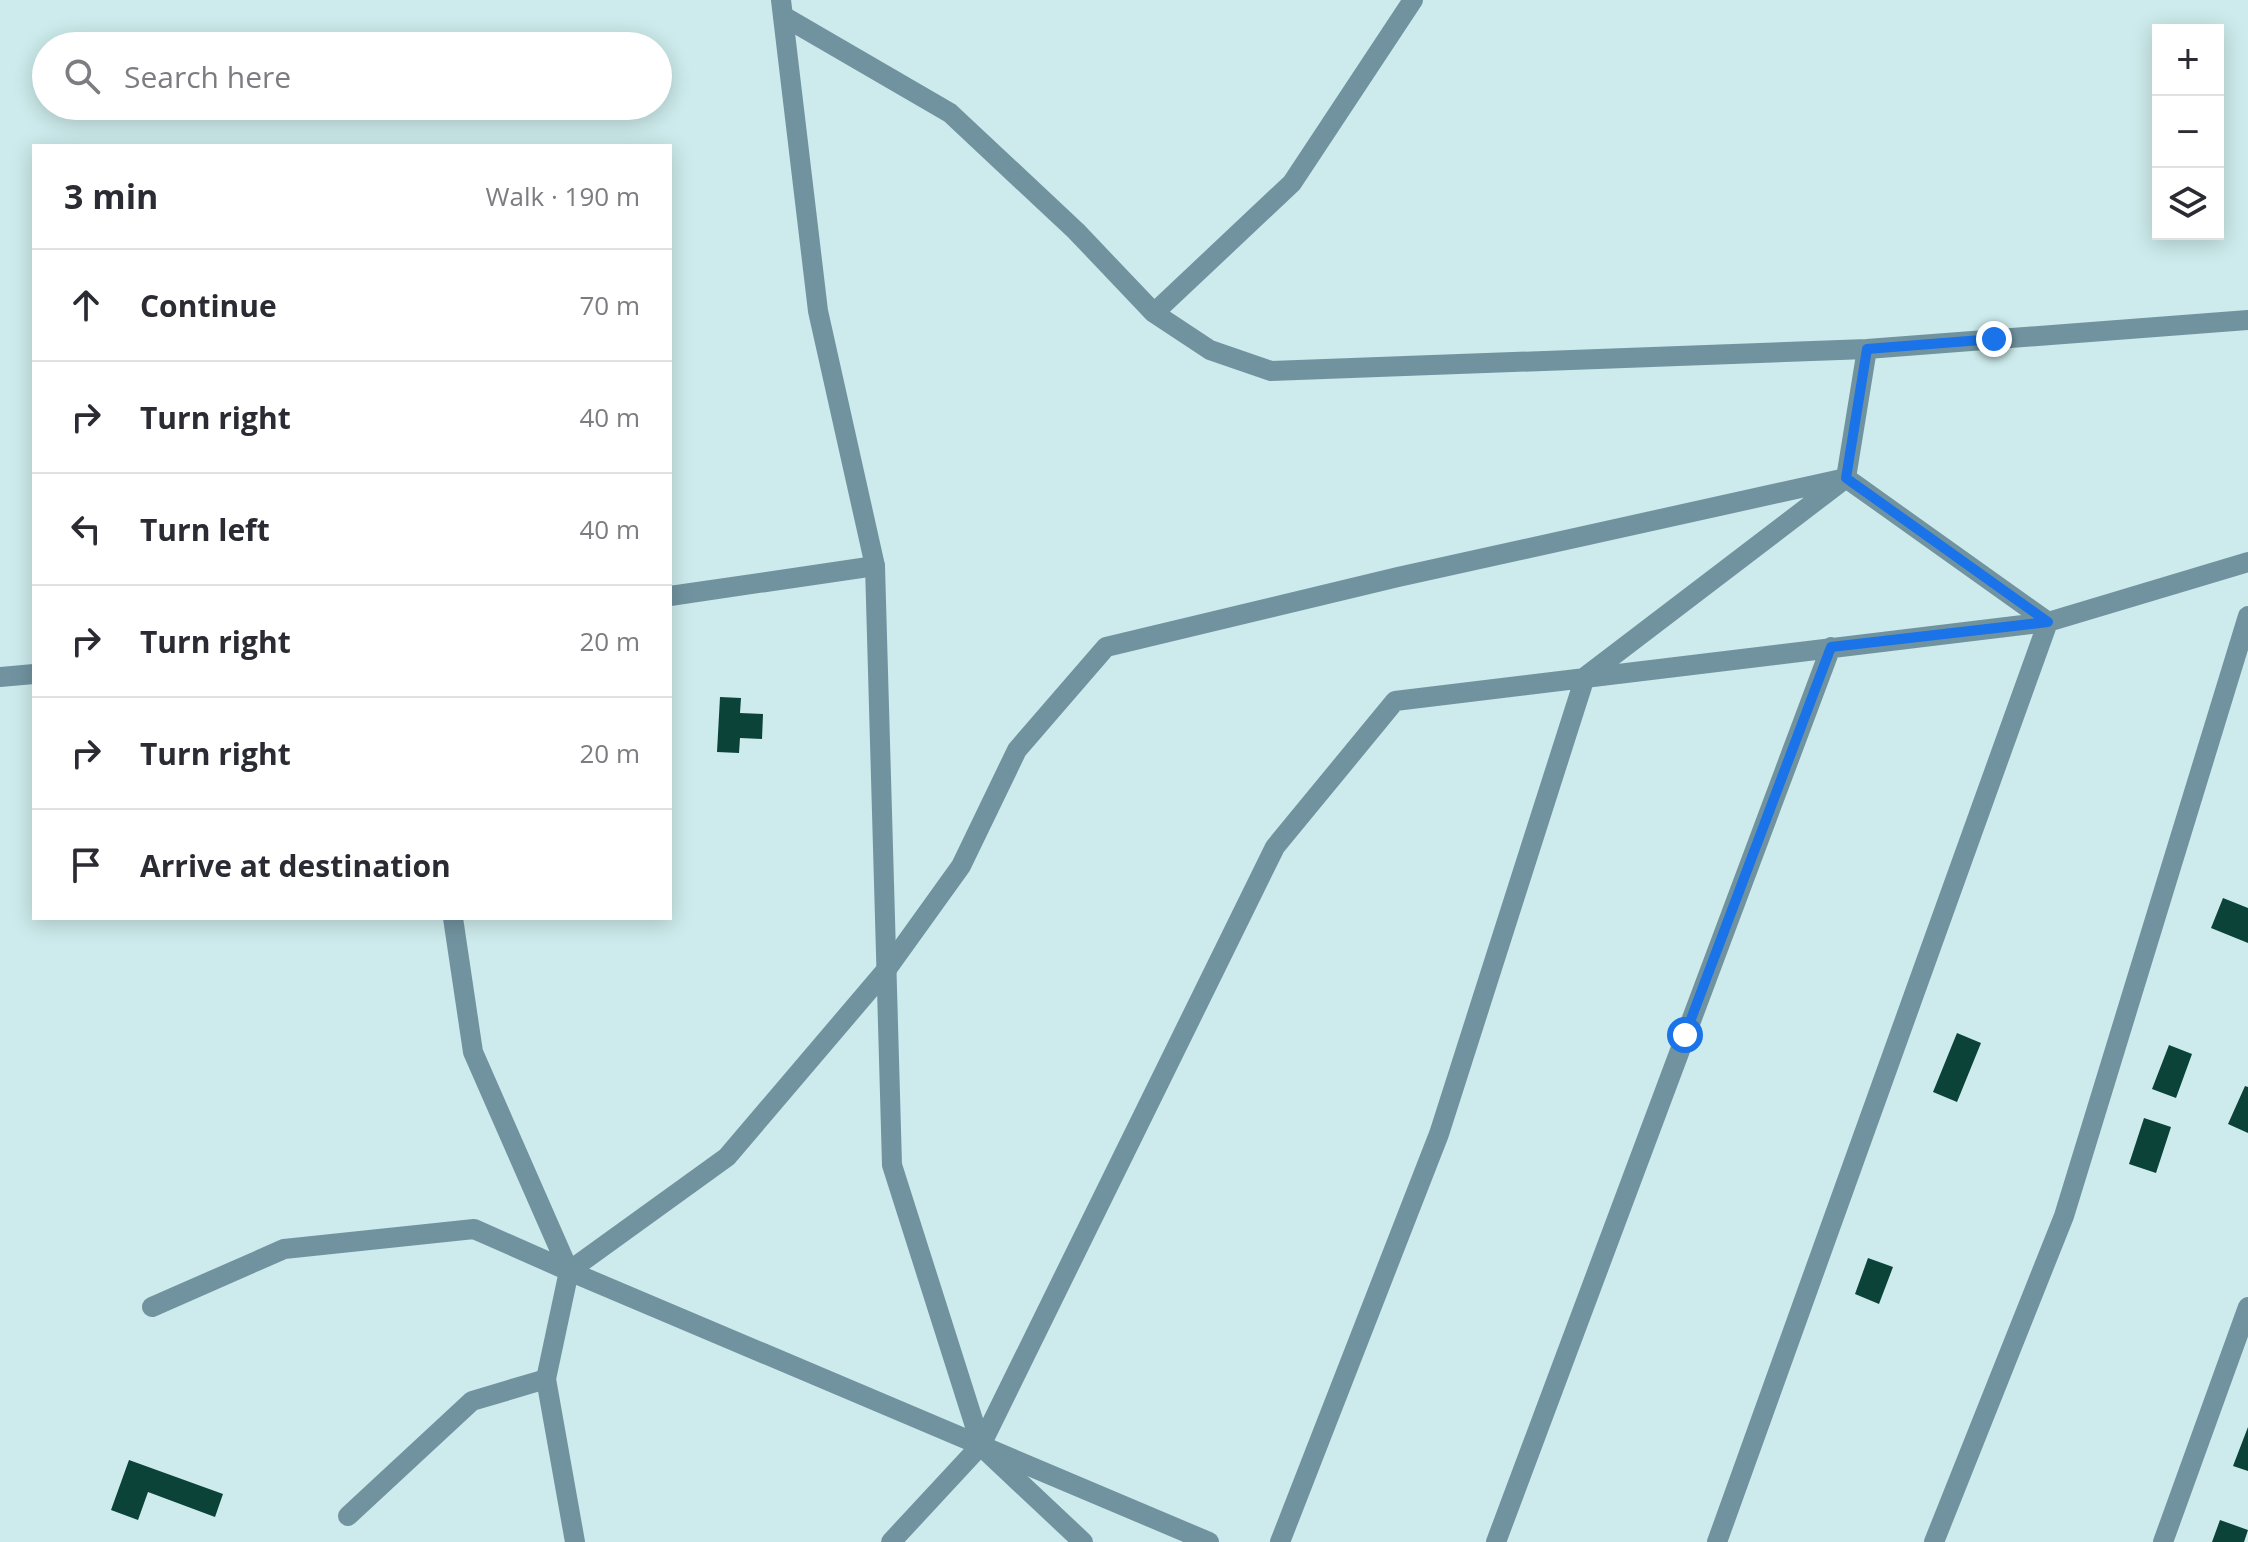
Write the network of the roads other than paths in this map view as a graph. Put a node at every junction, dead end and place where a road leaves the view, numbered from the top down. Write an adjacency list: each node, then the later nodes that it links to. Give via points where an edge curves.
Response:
1 (1413, 0): 3 (street, via 1292,183)
2 (782, 8): 3 (street, via 950,113); 8 (street, via 818,311)
3 (1154, 313): 5 (street, via 1210,350 1271,371)
4 (2248, 320): 5 (street)
5 (1867, 349): 6 (street)
6 (1846, 478): 11 (street); 15 (street); 17 (street, via 1106,647 1017,750 961,866)
7 (2248, 562): 11 (street)
8 (875, 566): 9 (street); 17 (street)
9 (672, 596)
10 (2248, 616): 31 (street, via 2064,1216)
11 (2048, 622): 12 (street); 30 (street)
12 (1831, 647): 15 (street); 29 (street)
13 (32, 674): 14 (street)
14 (0, 677)
15 (1585, 677): 22 (street, via 1395,701 1275,847); 28 (street, via 1439,1134)
16 (453, 920): 18 (street, via 473,1052)
17 (887, 969): 18 (street, via 727,1157); 22 (street, via 892,1165)
18 (569, 1271): 19 (street, via 474,1229 284,1249); 21 (street); 22 (street)
19 (152, 1307)
20 (2248, 1307): 32 (street)
21 (546, 1379): 23 (street, via 472,1401); 24 (street)
22 (981, 1445): 25 (street); 26 (street); 27 (street)
23 (348, 1516)
24 (575, 1542)
25 (891, 1542)
26 (1083, 1542)
27 (1209, 1542)
28 (1280, 1542)
29 (1496, 1542)
30 (1717, 1542)
31 (1934, 1542)
32 (2163, 1542)

